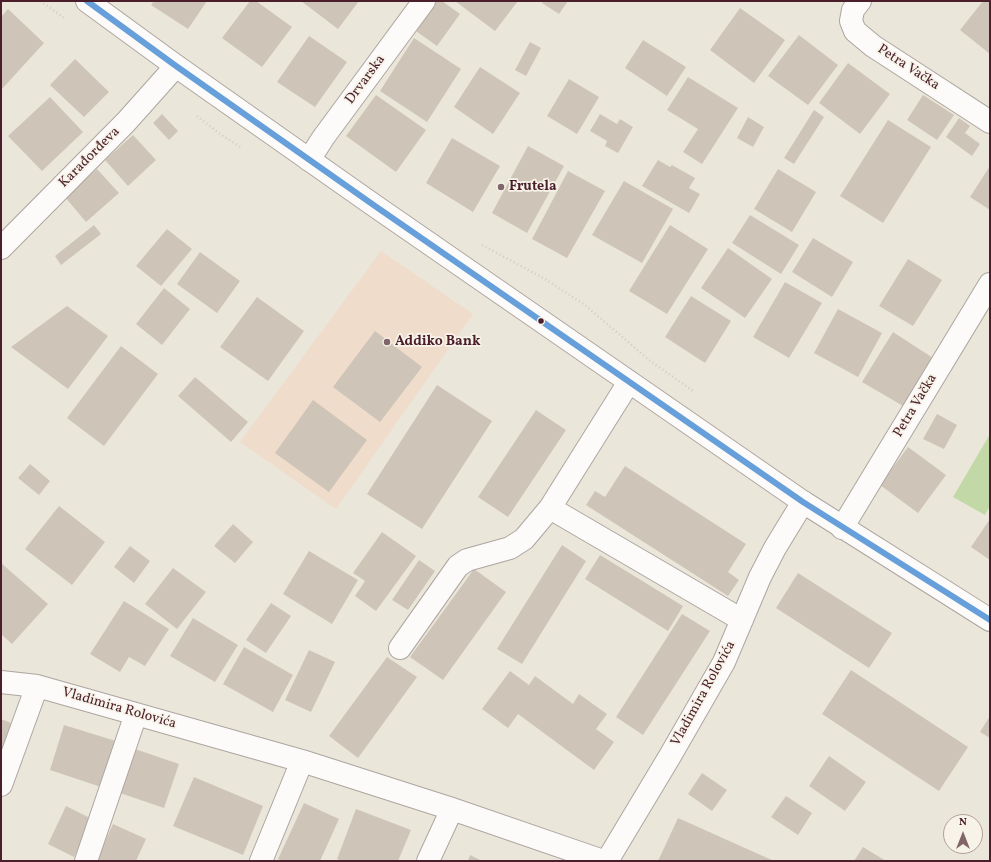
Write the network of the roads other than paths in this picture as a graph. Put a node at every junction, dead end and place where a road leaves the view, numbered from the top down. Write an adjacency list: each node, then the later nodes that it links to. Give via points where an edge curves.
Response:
1 (87, 1): 4 (street)
2 (424, 1): 6 (street, Drvarska)
3 (860, 1): 5 (street, Petra Vačka, via 851,21 855,32)
4 (176, 66): 6 (street); 7 (street, Karađorđeva, via 126,122)
5 (990, 122)
6 (309, 160): 9 (street)
7 (1, 248)
8 (990, 284): 12 (street, Petra Vačka)
9 (629, 382): 10 (street); 11 (street)
10 (803, 502): 12 (street); 13 (street, Vladimira Rolovića, via 760,577)
11 (550, 508): 13 (street); 15 (street, via 524,539 510,548 467,560 458,566)
12 (842, 528): 14 (street)
13 (742, 620): 26 (street, Vladimira Rolovića, via 724,662)
14 (990, 620)
15 (400, 648)
16 (1, 682): 17 (street, Vladimira Rolovića)
17 (37, 686): 18 (street, Vladimira Rolovića); 20 (street)
18 (136, 714): 19 (street, Vladimira Rolovića); 22 (street)
19 (302, 761): 21 (street, Vladimira Rolovića); 23 (street)
20 (1, 785)
21 (452, 809): 24 (street); 25 (street, Vladimira Rolovića)
22 (86, 861)
23 (261, 861)
24 (428, 861)
25 (603, 861)
26 (607, 861)

